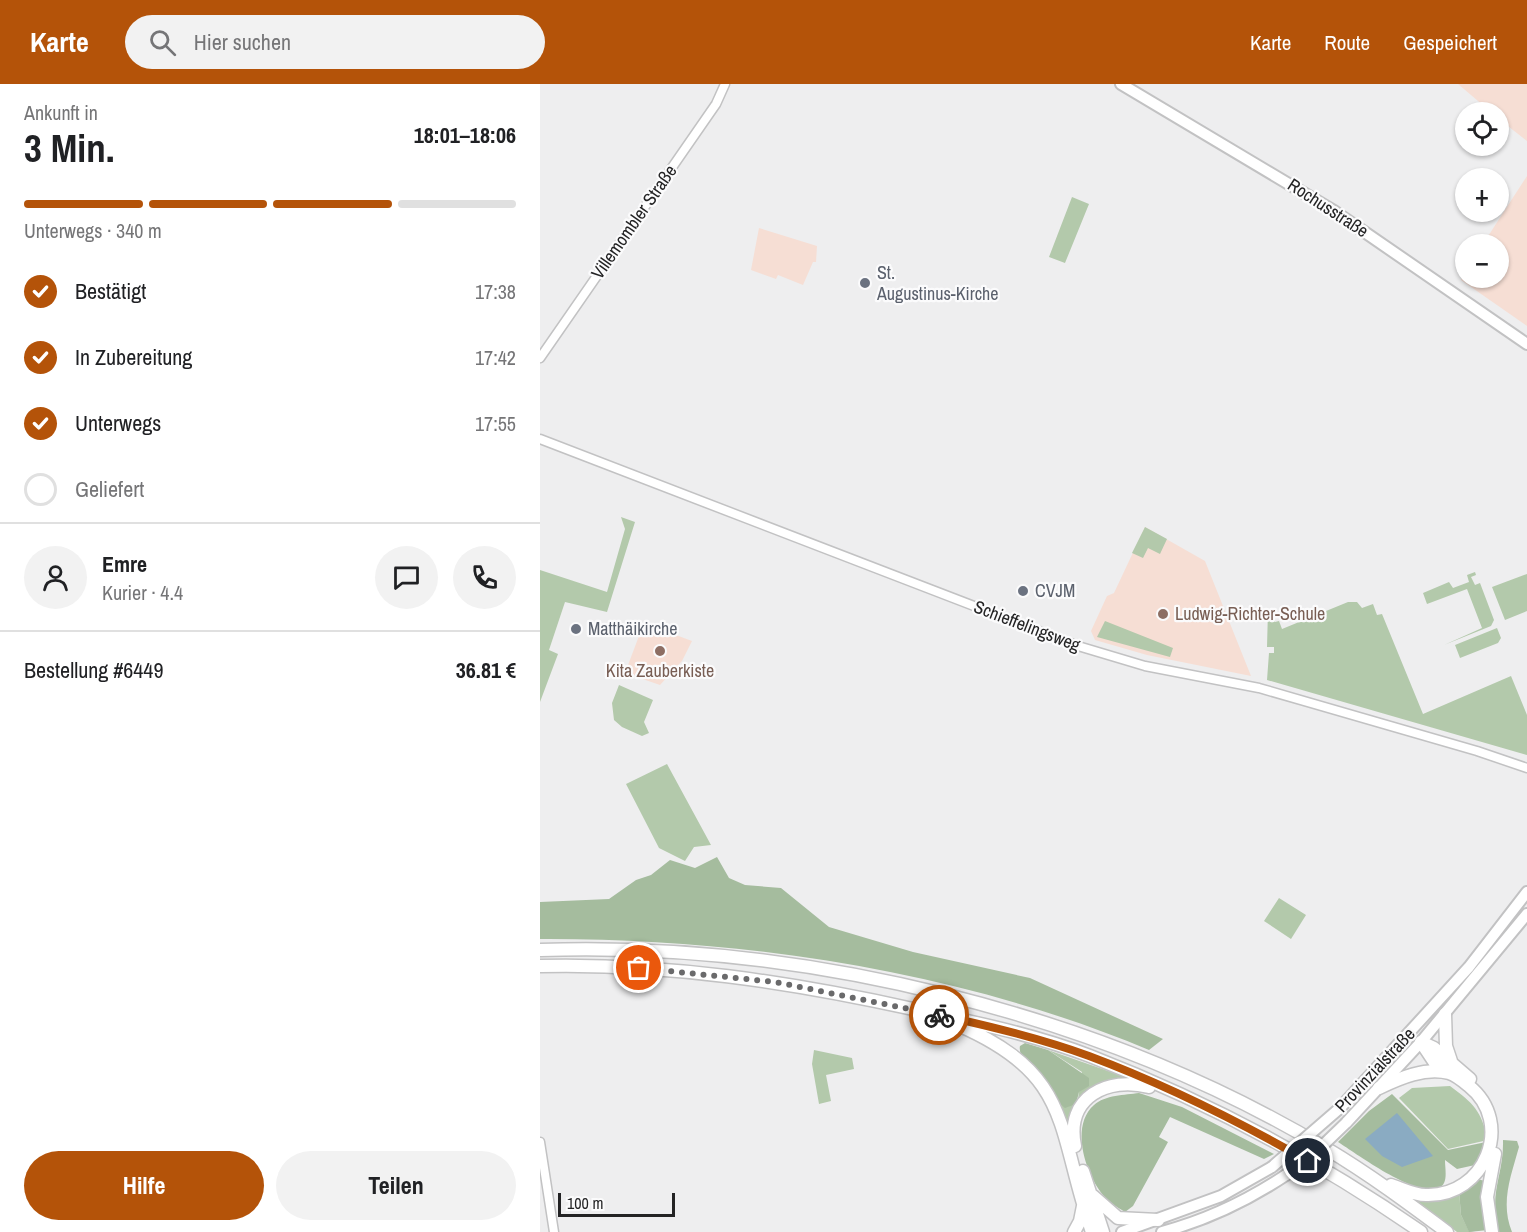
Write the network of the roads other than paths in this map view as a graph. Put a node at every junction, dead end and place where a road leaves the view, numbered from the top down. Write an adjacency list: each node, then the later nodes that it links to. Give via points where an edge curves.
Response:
1 (725, 84): 4 (street, Villemombler Straße, via 716,104)
2 (1121, 84): 3 (main road, Rochusstraße, via 1334,211)
3 (1527, 344)
4 (540, 358)
5 (540, 439): 6 (street, Schieffelingsweg, via 1078,646 1145,666 1270,692)
6 (1527, 768)
7 (1527, 892): 13 (main road, Provinzialstraße)
8 (1527, 914): 12 (main road, Provinzialstraße)
9 (544, 950): 21 (highway, via 620,950 777,964 922,991 1049,1024 1206,1085 1280,1122)
10 (544, 966): 11 (highway, via 619,966 775,982)
11 (929, 1012): 18 (highway, via 1077,1052); 22 (highway, via 982,1035 1029,1068 1054,1104)
12 (1445, 1014): 15 (main road, Provinzialstraße); 16 (highway)
13 (1420, 1022): 14 (main road, Provinzialstraße); 15 (main road)
14 (1404, 1040): 15 (main road); 23 (main road, Provinzialstraße, bridge, via 1340,1108 1272,1167)
15 (1421, 1042): 16 (highway, via 1435,1063); 17 (main road, Provinzialstraße)
16 (1451, 1068): 17 (highway, via 1413,1074); 20 (highway, via 1476,1092 1488,1111 1495,1127)
17 (1379, 1089): 23 (main road, Provinzialstraße, bridge, via 1319,1149 1258,1193 1224,1210)
18 (1182, 1096): 22 (highway, via 1137,1084 1116,1084 1097,1091 1083,1103 1073,1132); 29 (highway, via 1318,1166)
19 (540, 1142): 24 (street)
20 (1492, 1155): 21 (highway, via 1470,1182 1451,1192 1409,1192); 31 (highway, via 1487,1197)
21 (1373, 1177): 30 (highway)
22 (1088, 1198): 23 (highway, via 1118,1218); 25 (highway); 26 (highway); 27 (highway)
23 (1160, 1226): 28 (main road, Provinzialstraße)
24 (554, 1232)
25 (1074, 1232)
26 (1092, 1232)
27 (1102, 1232)
28 (1122, 1232)
29 (1421, 1232)
30 (1447, 1232)
31 (1492, 1232)

